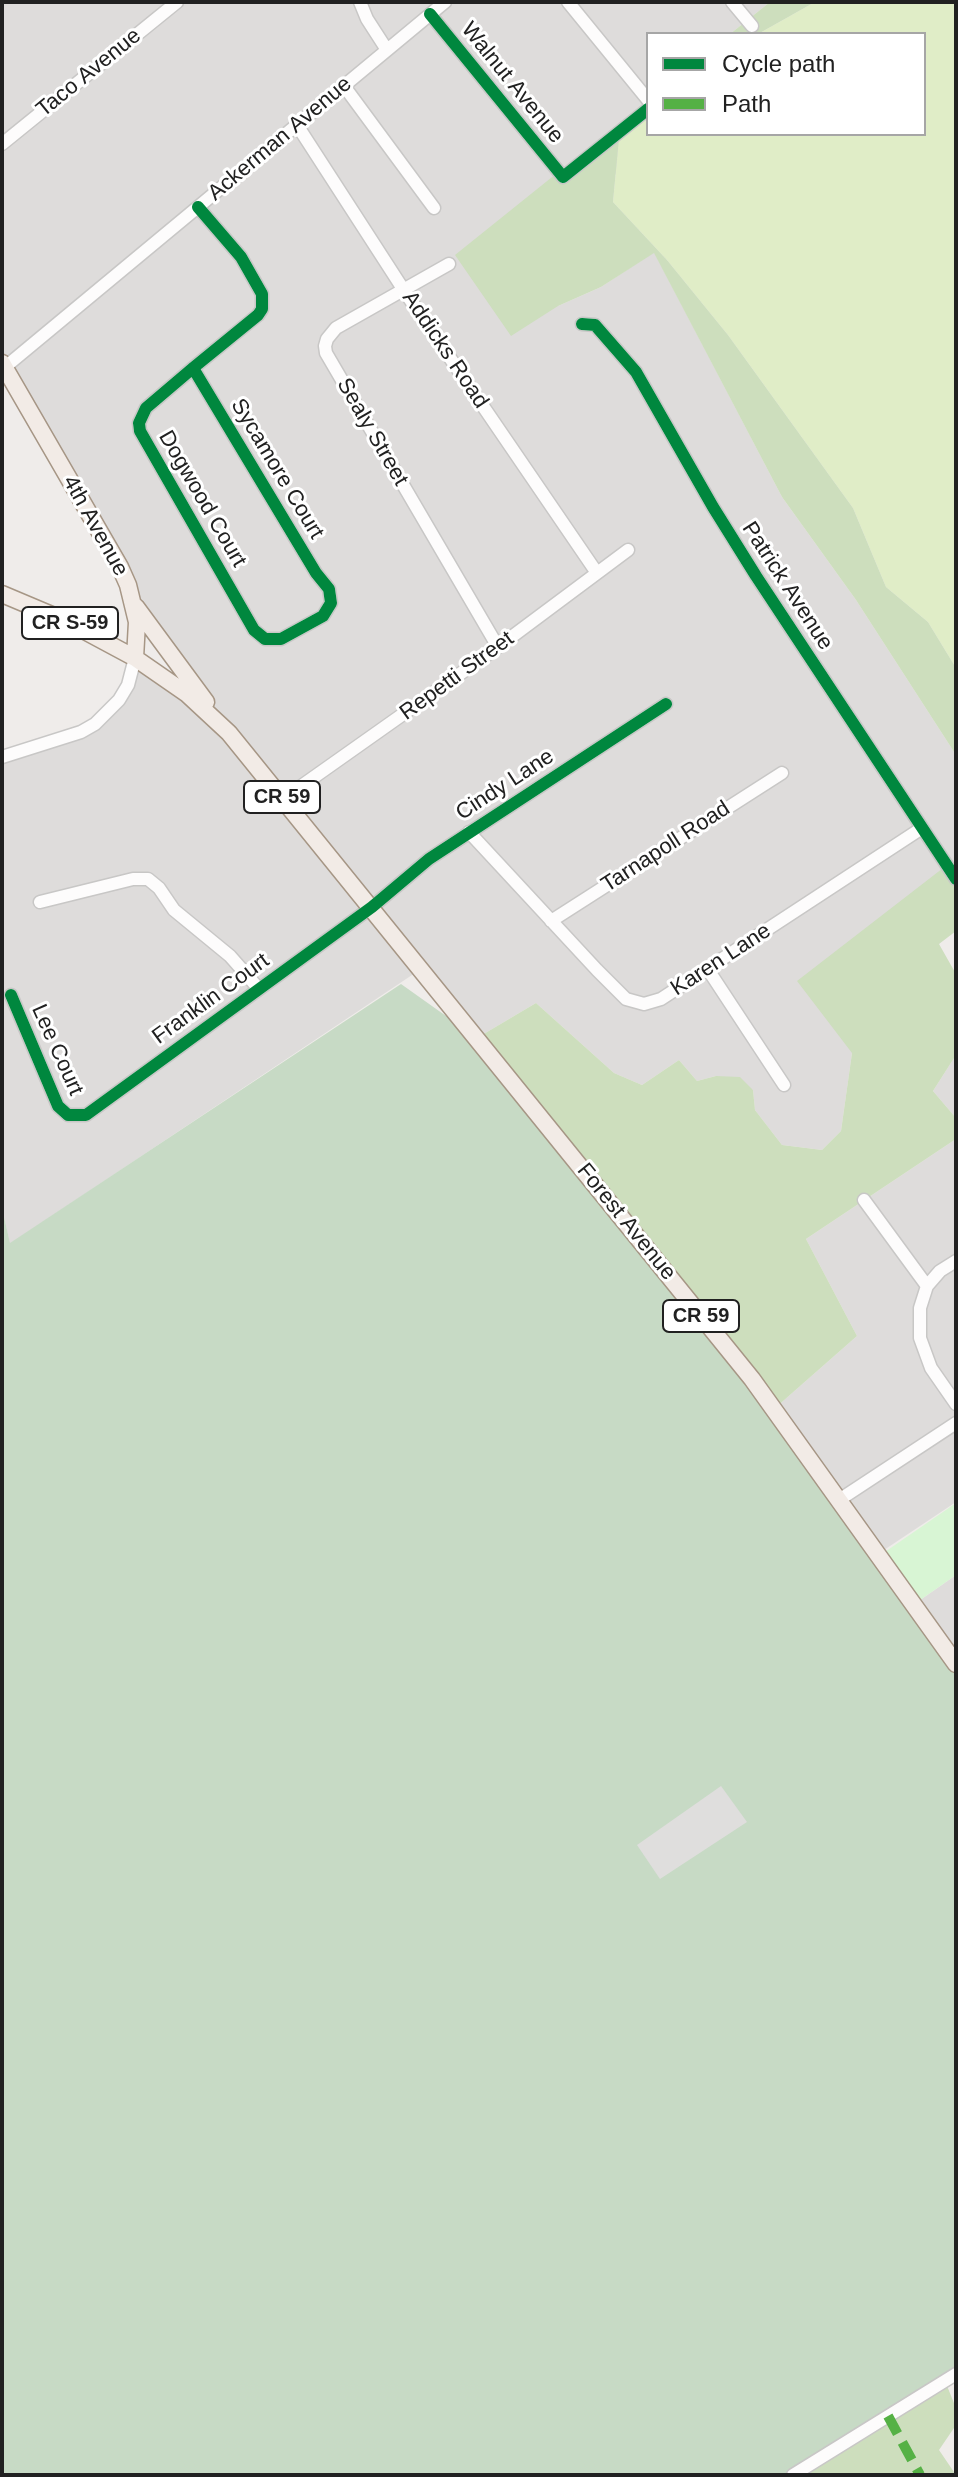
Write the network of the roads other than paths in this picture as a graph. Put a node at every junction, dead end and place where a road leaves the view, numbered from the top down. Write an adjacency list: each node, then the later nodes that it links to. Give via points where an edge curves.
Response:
1 (177, 2): 13 (street, Taco Avenue)
2 (360, 2): 8 (street)
3 (445, 2): 6 (street, Ackerman Avenue)
4 (568, 2): 10 (street)
5 (732, 2): 7 (street)
6 (430, 14): 8 (street, Ackerman Avenue); 11 (street, Walnut Avenue, via 563,177)
7 (752, 26)
8 (387, 50): 9 (street, Ackerman Avenue)
9 (344, 86): 12 (street, Ackerman Avenue); 15 (street)
10 (646, 98)
11 (646, 111)
12 (297, 125): 14 (street, Ackerman Avenue); 17 (street, Addicks Road)
13 (2, 144)
14 (198, 207): 19 (street, Ackerman Avenue); 20 (street, Dogwood Court, via 241,257 263,302 258,315)
15 (434, 208)
16 (449, 264): 17 (street, Sealy Street)
17 (405, 292): 22 (street, Addicks Road); 26 (street, Sealy Street, via 336,328 327,339 326,353)
18 (582, 324): 33 (street, Patrick Avenue, via 595,325 636,372 749,565)
19 (3, 366): 25 (main road, 4th Avenue, via 120,567)
20 (193, 368): 23 (street, Sycamore Court); 23 (street, Dogwood Court, via 146,408 140,431 254,630 265,639 281,639 323,616 331,603)
21 (628, 550): 22 (street, Repetti Street)
22 (597, 573): 26 (street, Repetti Street)
23 (329, 589)
24 (2, 594): 27 (main road, CR S-59)
25 (133, 603): 27 (main road, 4th Avenue); 29 (main road)
26 (498, 647): 32 (street, Repetti Street)
27 (135, 658): 29 (main road, CR 59, via 187,694); 30 (street, via 119,700 95,724)
28 (666, 704): 34 (street, Cindy Lane)
29 (229, 733): 32 (main road, CR 59)
30 (2, 757)
31 (782, 773): 38 (street, Tarnapoll Road)
32 (283, 799): 37 (main road, CR 59)
33 (922, 828): 35 (street, Patrick Avenue); 39 (street, Karen Lane)
34 (469, 832): 37 (street, Cindy Lane); 38 (street, Karen Lane)
35 (956, 879)
36 (40, 902): 40 (street, via 148,879)
37 (372, 907): 40 (street, Franklin Court); 49 (main road, Forest Avenue / CR 59, via 752,1379)
38 (551, 921): 39 (street, Karen Lane, via 634,1003 653,1003)
39 (707, 968): 42 (street)
40 (259, 989): 43 (street, Franklin Court, via 86,1115)
41 (11, 995): 43 (street, Lee Court, via 58,1106)
42 (784, 1085)
43 (72, 1116)
44 (864, 1200): 46 (street)
45 (956, 1261): 46 (street)
46 (927, 1286): 47 (street, via 920,1308 920,1338 931,1368)
47 (956, 1404)
48 (956, 1423): 49 (street)
49 (839, 1500): 50 (main road, Forest Avenue / CR 59)
50 (956, 1664)
51 (956, 2374): 52 (street)
52 (793, 2475)

